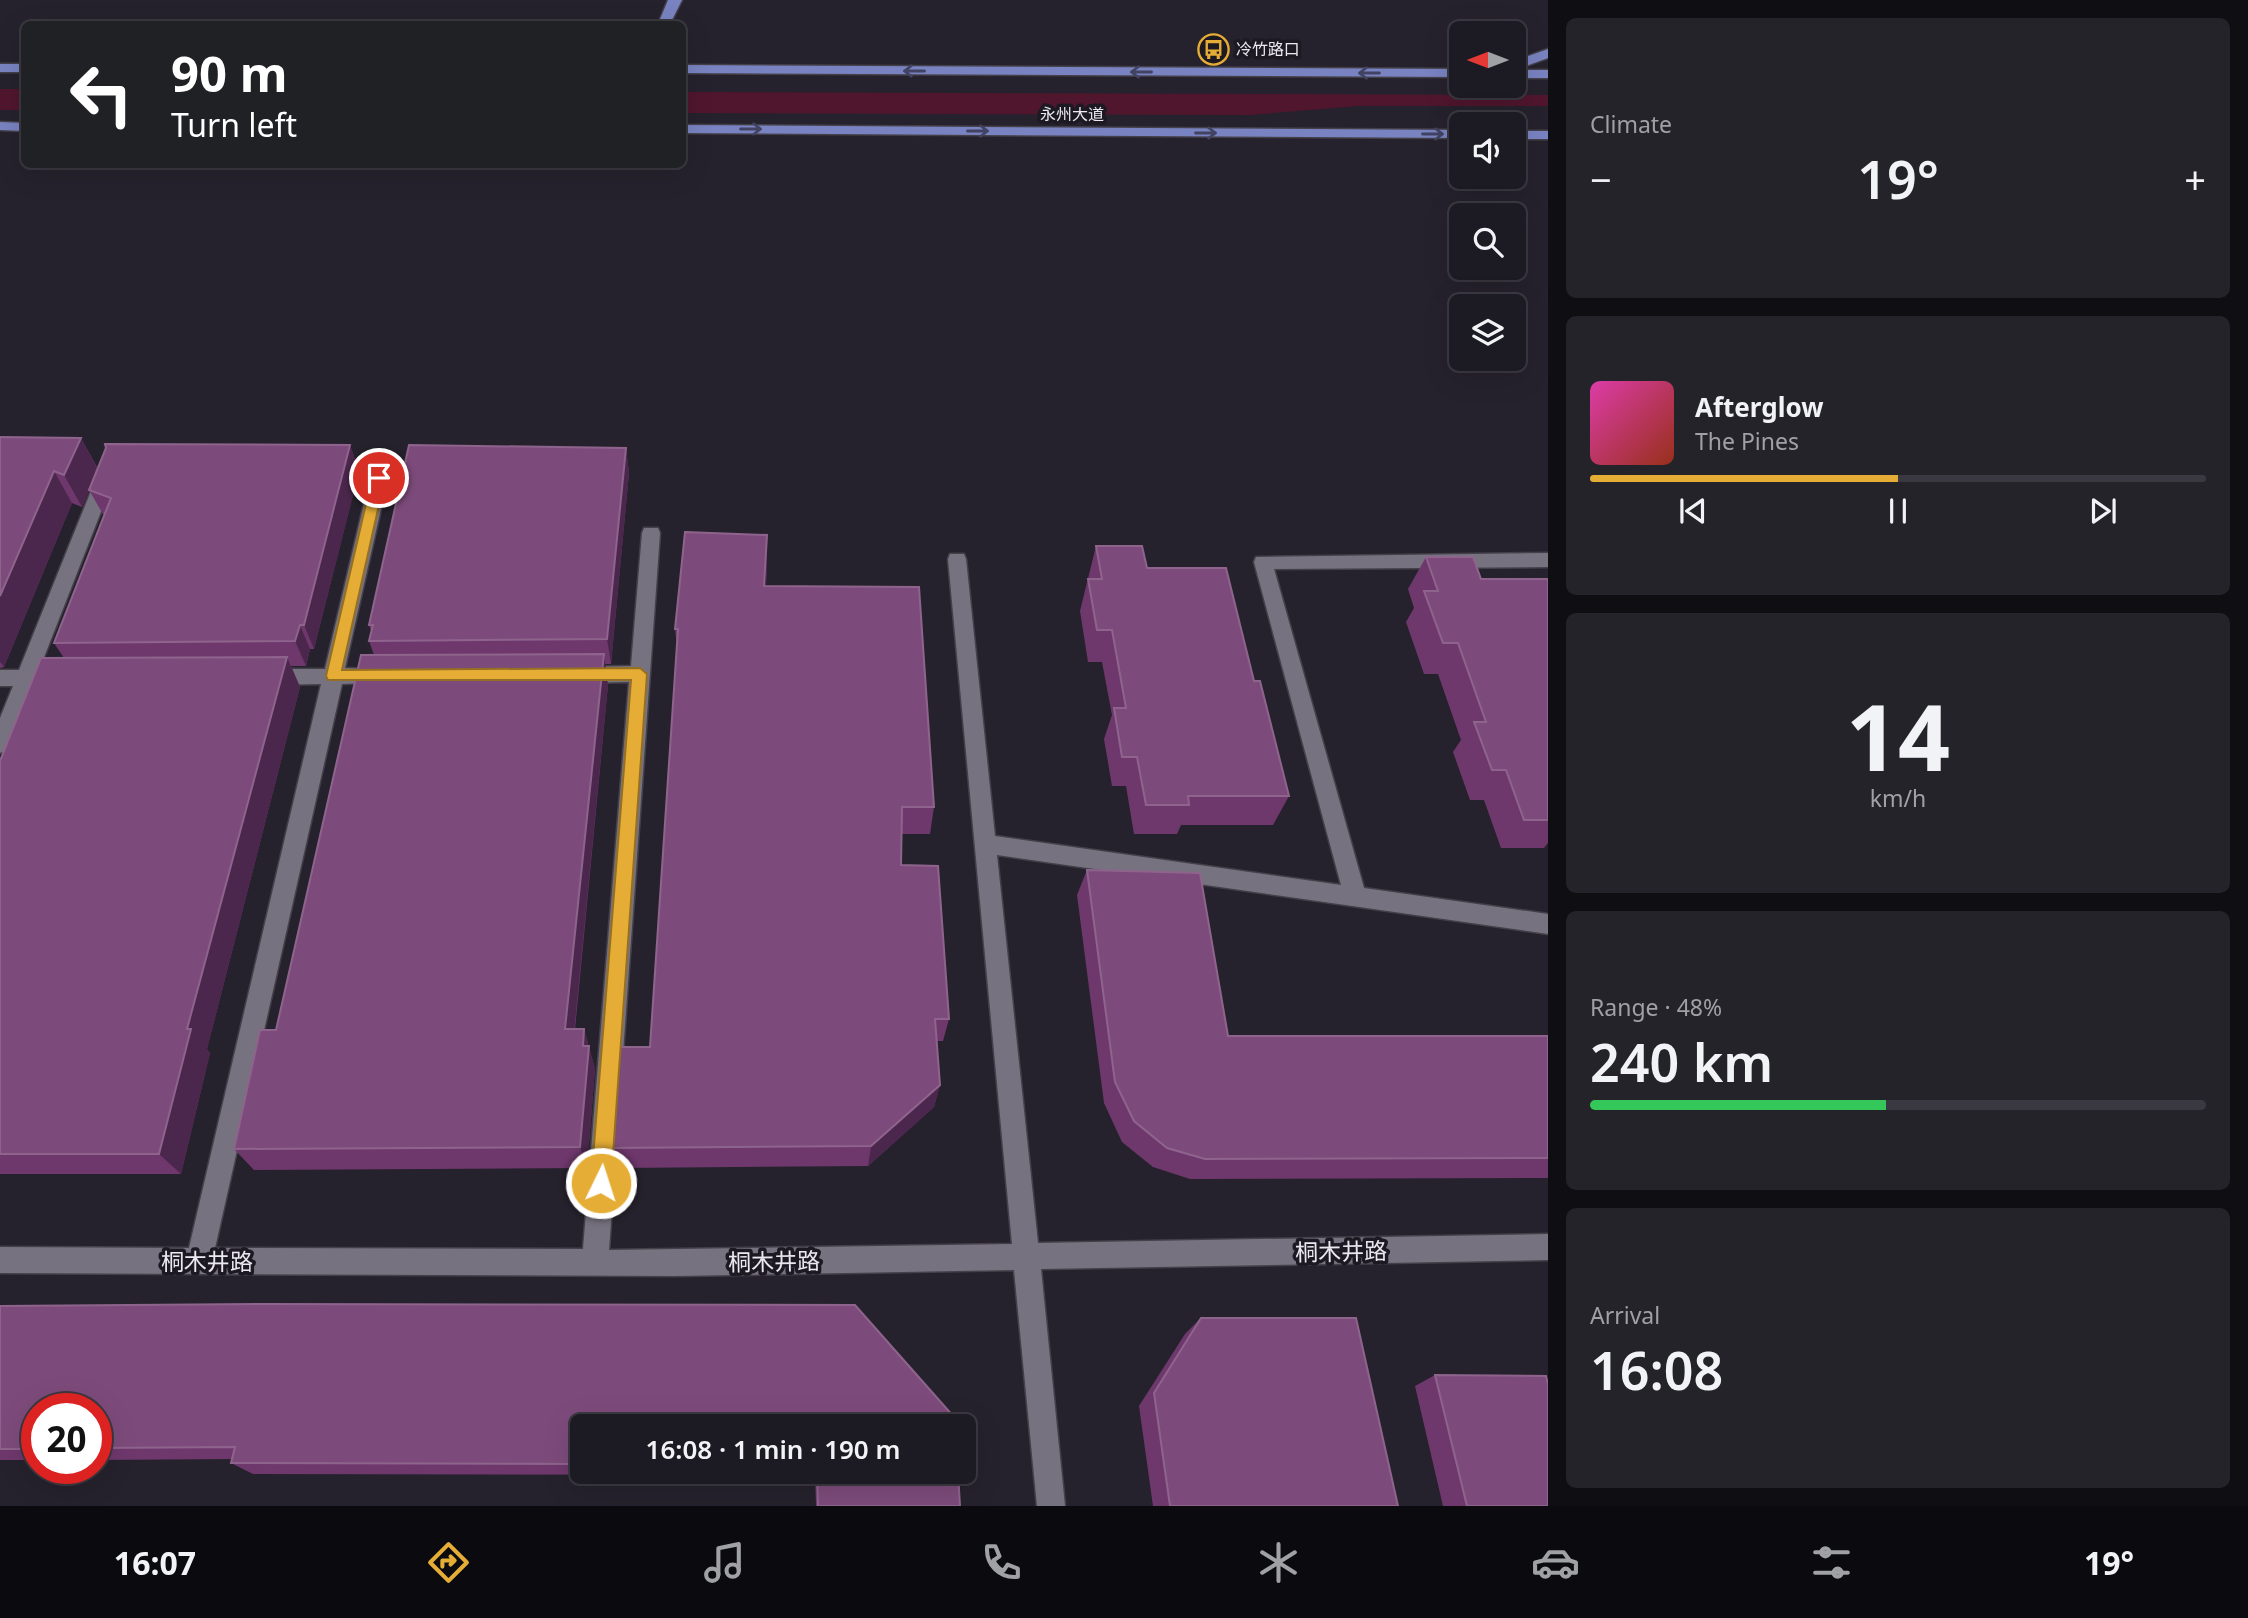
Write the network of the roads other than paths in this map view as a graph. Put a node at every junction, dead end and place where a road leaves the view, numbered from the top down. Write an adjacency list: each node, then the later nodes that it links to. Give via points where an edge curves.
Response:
1 (675, 0): 2 (main road)
2 (665, 21)
3 (1548, 52): 4 (main road)
4 (1526, 61)
5 (0, 68): 6 (main road)
6 (21, 68)
7 (686, 69): 8 (main road, one-way to 7)
8 (1449, 74)
9 (1526, 74): 10 (main road)
10 (1548, 74)
11 (0, 127): 12 (main road)
12 (21, 127)
13 (686, 129): 14 (main road, 永州大道, one-way to 14)
14 (1449, 134)
15 (1526, 135): 16 (main road)
16 (1548, 135)
17 (108, 473): 28 (street)
18 (379, 478): 24 (street)
19 (651, 533): 22 (street)
20 (957, 559): 31 (street)
21 (1548, 560): 32 (street, via 1263,562)
22 (640, 674): 23 (street); 38 (street)
23 (556, 675)
24 (333, 676): 25 (street); 26 (street); 37 (street)
25 (403, 676)
26 (250, 677)
27 (0, 678): 28 (street)
28 (26, 678): 29 (street); 30 (street)
29 (82, 678)
30 (0, 744)
31 (985, 844): 32 (street); 35 (street)
32 (1355, 895): 33 (street)
33 (1548, 923)
34 (1548, 1247): 35 (street, 桐木井路)
35 (1026, 1258): 38 (street, 桐木井路); 39 (street)
36 (0, 1261): 37 (street, 桐木井路)
37 (199, 1262): 38 (street, 桐木井路)
38 (595, 1263)
39 (1051, 1506)

